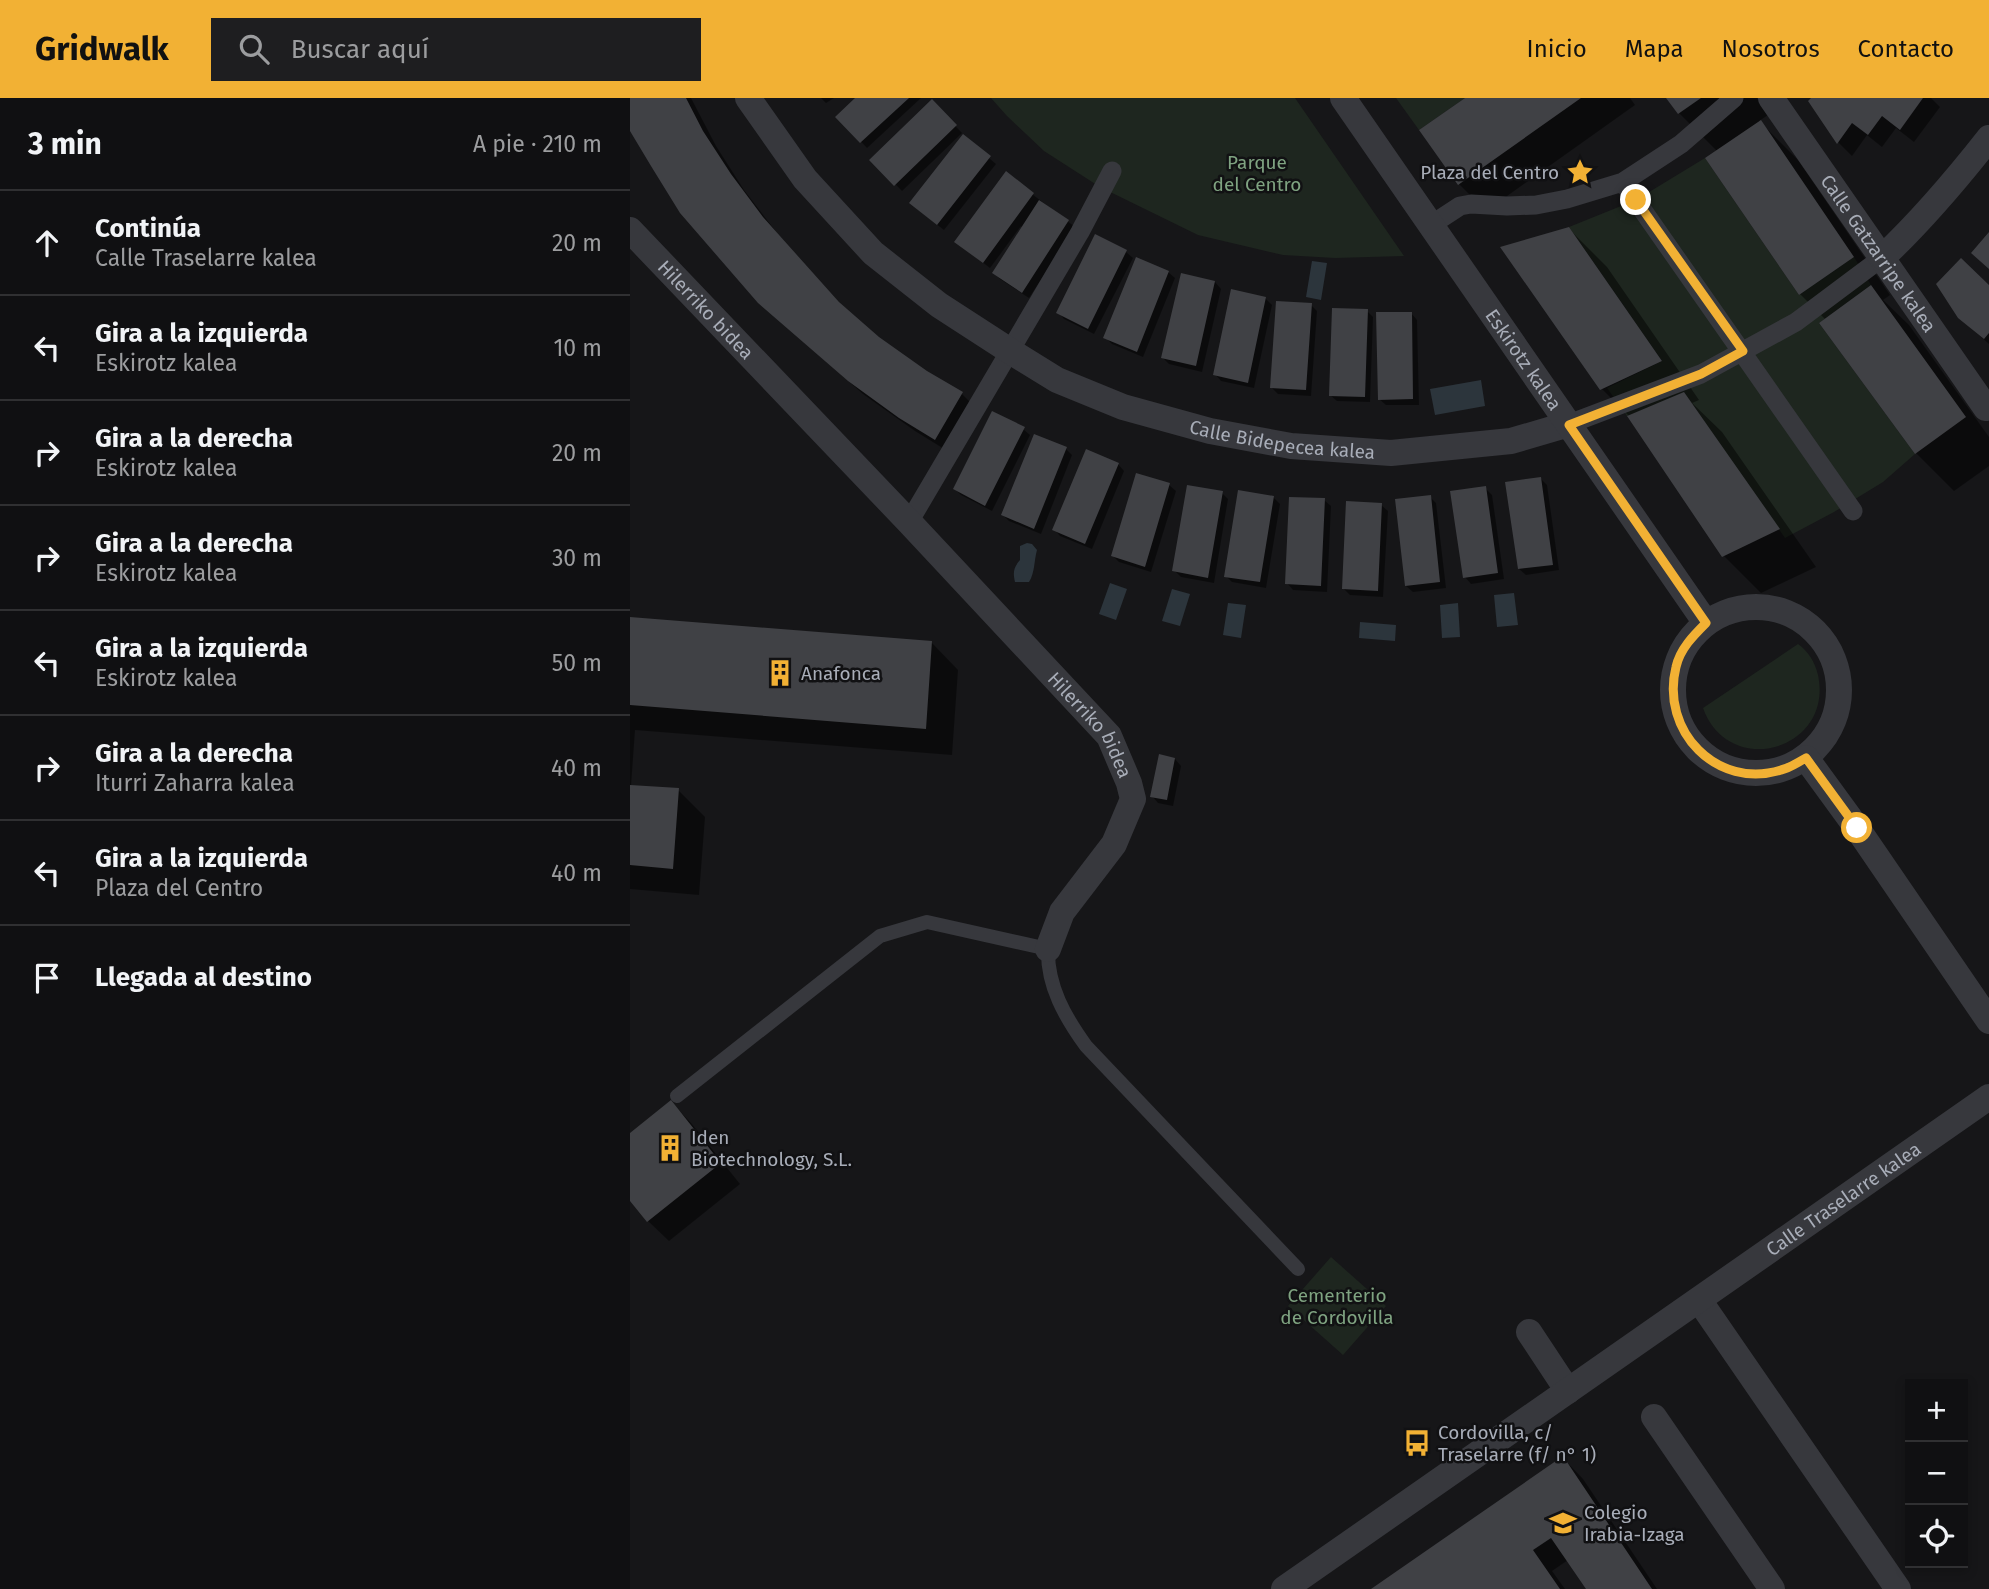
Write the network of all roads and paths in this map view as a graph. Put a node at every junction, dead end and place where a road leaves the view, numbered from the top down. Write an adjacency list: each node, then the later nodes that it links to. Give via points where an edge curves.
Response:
1 (748, 98): 11 (street, Calle Bidepecea kalea, via 805,179 873,253 939,305)
2 (1343, 98): 8 (street, Eskirotz kalea)
3 (1734, 98): 7 (street, via 1681,144)
4 (1771, 98): 10 (street, Calle Gatzarripe kalea)
5 (1989, 138): 10 (street, via 1950,188)
6 (1112, 171): 11 (street)
7 (1623, 182): 8 (street, via 1536,205 1460,206); 12 (street)
8 (1431, 225): 14 (street, Eskirotz kalea)
9 (630, 230): 16 (street, Hilerriko bidea)
10 (1883, 257): 12 (street, via 1796,322); 13 (street, Calle Gatzarripe kalea)
11 (1010, 351): 14 (street, Calle Bidepecea kalea, via 1057,380 1123,407 1210,431 1291,446 1391,453 1511,441); 16 (street)
12 (1743, 351): 14 (street, via 1701,374); 15 (street)
13 (1986, 408)
14 (1569, 425): 17 (street, Eskirotz kalea)
15 (1853, 511)
16 (908, 522): 19 (street, Hilerriko bidea, via 1109,736 1129,783 1133,799 1114,844 1062,912)
17 (1706, 623): 18 (street, via 1688,642 1676,665 1672,691 1677,717 1689,740 1707,759 1731,770 1757,774 1782,770); 18 (street, via 1729,611 1755,606 1781,610 1804,622 1823,640 1835,664 1840,690 1836,716 1824,739)
18 (1806, 758): 20 (street)
19 (1048, 949): 21 (lane, via 927,922 880,936); 23 (lane, Hilerriko bidea, via 1056,996 1086,1046)
20 (1989, 1021)
21 (677, 1096)
22 (1989, 1097): 24 (street, Calle Traselarre kalea)
23 (1298, 1269)
24 (1699, 1300): 26 (street, Calle Traselarre kalea); 30 (street)
25 (1528, 1332): 26 (street)
26 (1569, 1391): 28 (street, Calle Traselarre kalea)
27 (1654, 1417): 29 (street)
28 (1284, 1589)
29 (1772, 1589)
30 (1898, 1589)

